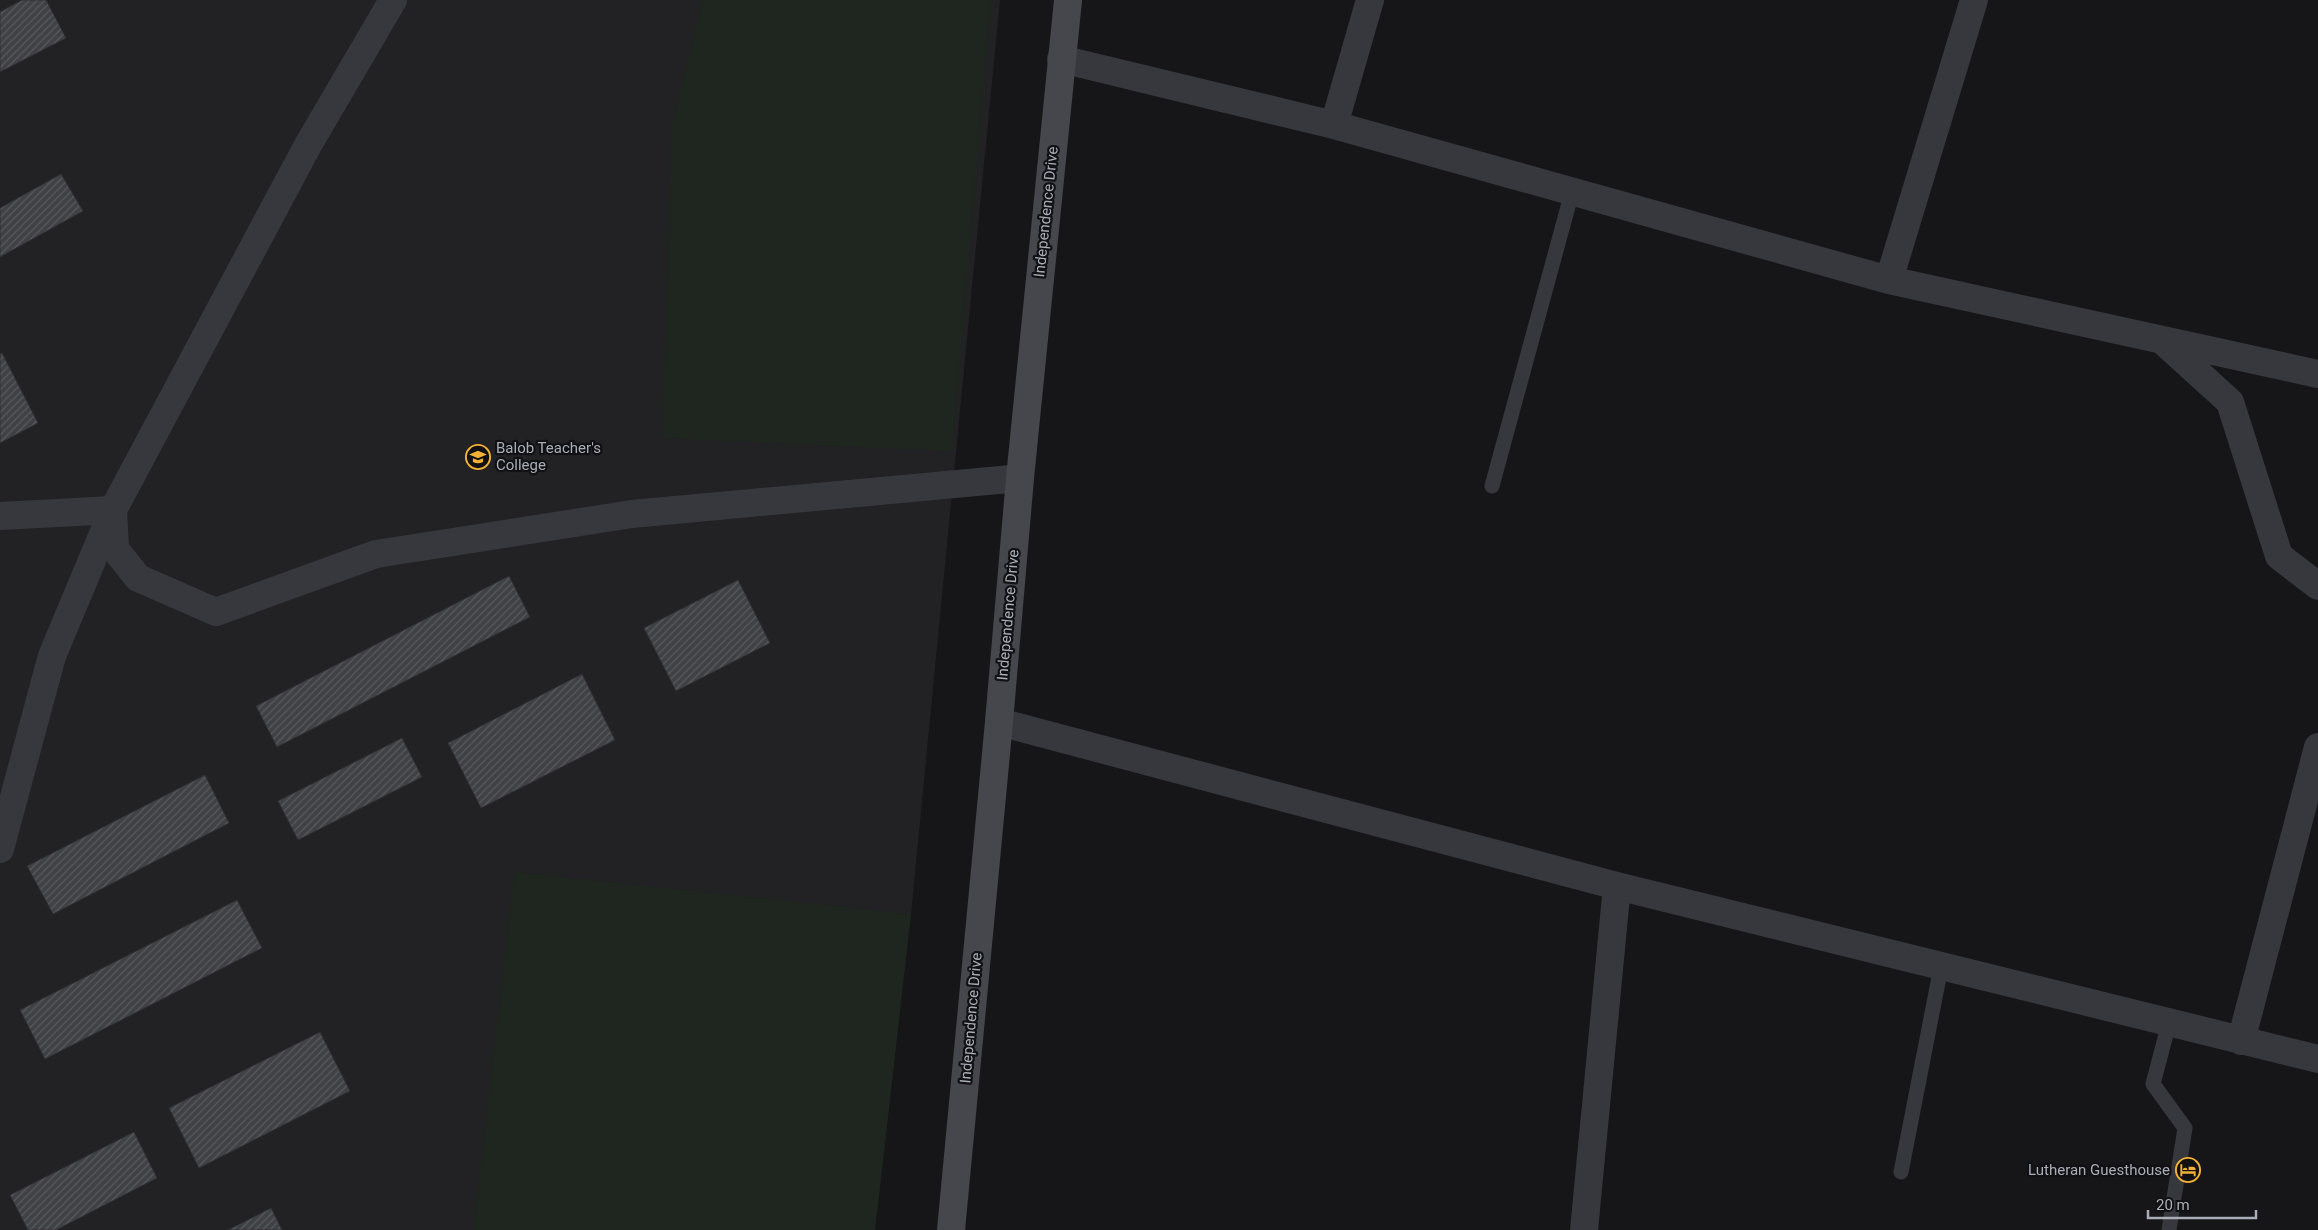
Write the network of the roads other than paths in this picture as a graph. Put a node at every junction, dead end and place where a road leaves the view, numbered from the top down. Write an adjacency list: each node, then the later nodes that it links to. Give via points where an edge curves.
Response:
1 (392, 0): 13 (street, via 308,145)
2 (1068, 0): 5 (main road, Independence Drive)
3 (1370, 0): 6 (street)
4 (1974, 0): 8 (street)
5 (1061, 59): 6 (street); 11 (main road, Independence Drive)
6 (1334, 125): 7 (street)
7 (1572, 192): 8 (street); 12 (lane)
8 (1890, 280): 9 (street)
9 (2163, 342): 10 (street); 15 (street, via 2230,402 2279,556)
10 (2318, 374)
11 (1020, 478): 13 (street, via 632,514 376,554 216,612 138,578 115,549); 16 (main road, Independence Drive)
12 (1492, 486)
13 (113, 510): 14 (street); 18 (street, via 52,656)
14 (0, 516)
15 (2318, 586)
16 (1000, 722): 19 (street); 25 (main road, Independence Drive)
17 (2318, 747): 22 (street)
18 (0, 849)
19 (1617, 886): 20 (street); 26 (street)
20 (1942, 967): 21 (street); 24 (lane)
21 (2168, 1023): 22 (street); 27 (lane, via 2153,1084 2186,1128)
22 (2241, 1041): 23 (street)
23 (2318, 1059)
24 (1901, 1172)
25 (951, 1230)
26 (1584, 1230)
27 (2169, 1230)

